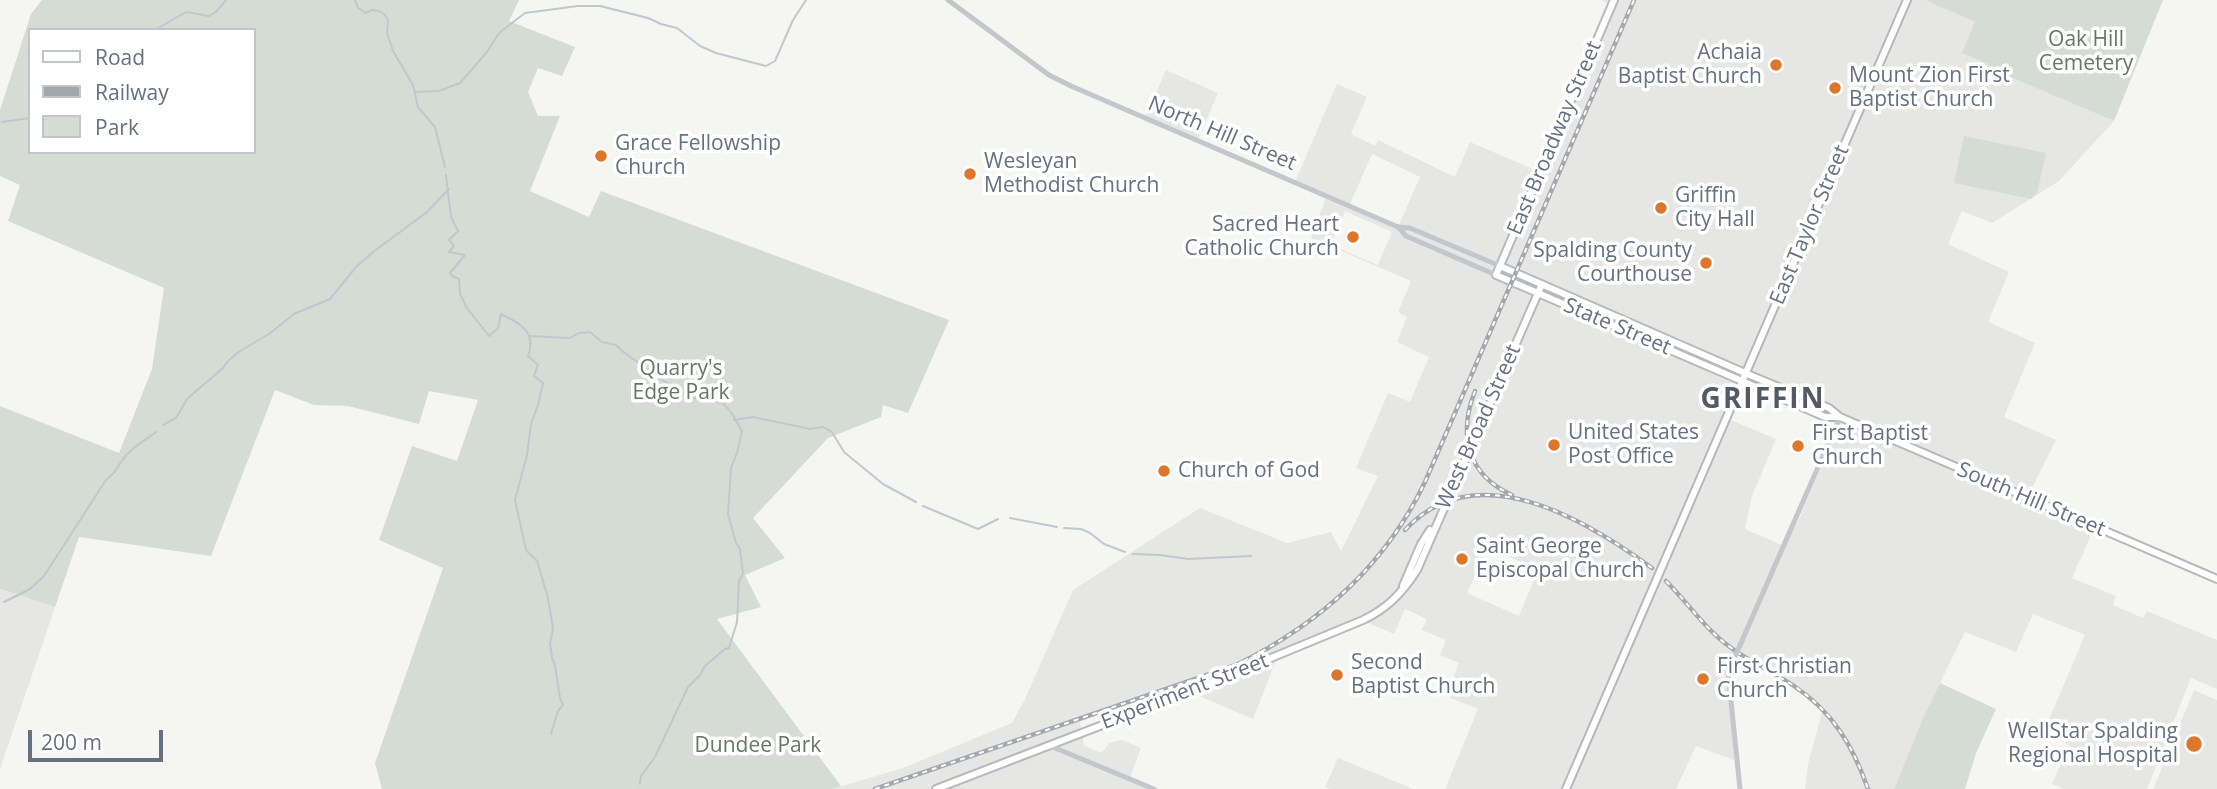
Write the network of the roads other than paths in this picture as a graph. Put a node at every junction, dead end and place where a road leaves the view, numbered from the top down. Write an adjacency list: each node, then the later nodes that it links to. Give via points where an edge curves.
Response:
1 (948, 0): 4 (street, North Hill Street, via 1049,75)
2 (1614, 0): 5 (main road, East Broadway Street)
3 (1907, 0): 9 (main road, East Taylor Street)
4 (1398, 228): 5 (street, North Hill Street, via 1410,228); 6 (street, State Street, via 1406,236)
5 (1500, 266): 6 (main road, East Broadway Street); 7 (main road, South Hill Street)
6 (1496, 275): 8 (main road, State Street)
7 (1542, 284): 8 (main road, West Broad Street); 9 (main road, South Hill Street)
8 (1538, 293): 10 (main road, State Street); 12 (main road, West Broad Street)
9 (1745, 373): 10 (main road, East Taylor Street); 11 (main road, South Hill Street)
10 (1742, 381): 11 (main road, State Street, via 1825,417); 19 (main road, East Taylor Street)
11 (1840, 416): 14 (main road, South Hill Street); 20 (street, bridge, via 1728,672)
12 (1444, 507): 13 (main road, West Broad Street); 15 (main road, via 1421,544)
13 (1417, 570): 15 (main road, Experiment Street)
14 (2217, 579)
15 (1399, 596): 16 (main road, Experiment Street, via 1376,614)
16 (1048, 745): 17 (main road, Experiment Street); 18 (street)
17 (936, 789)
18 (1154, 789)
19 (1566, 789)
20 (1740, 789)

